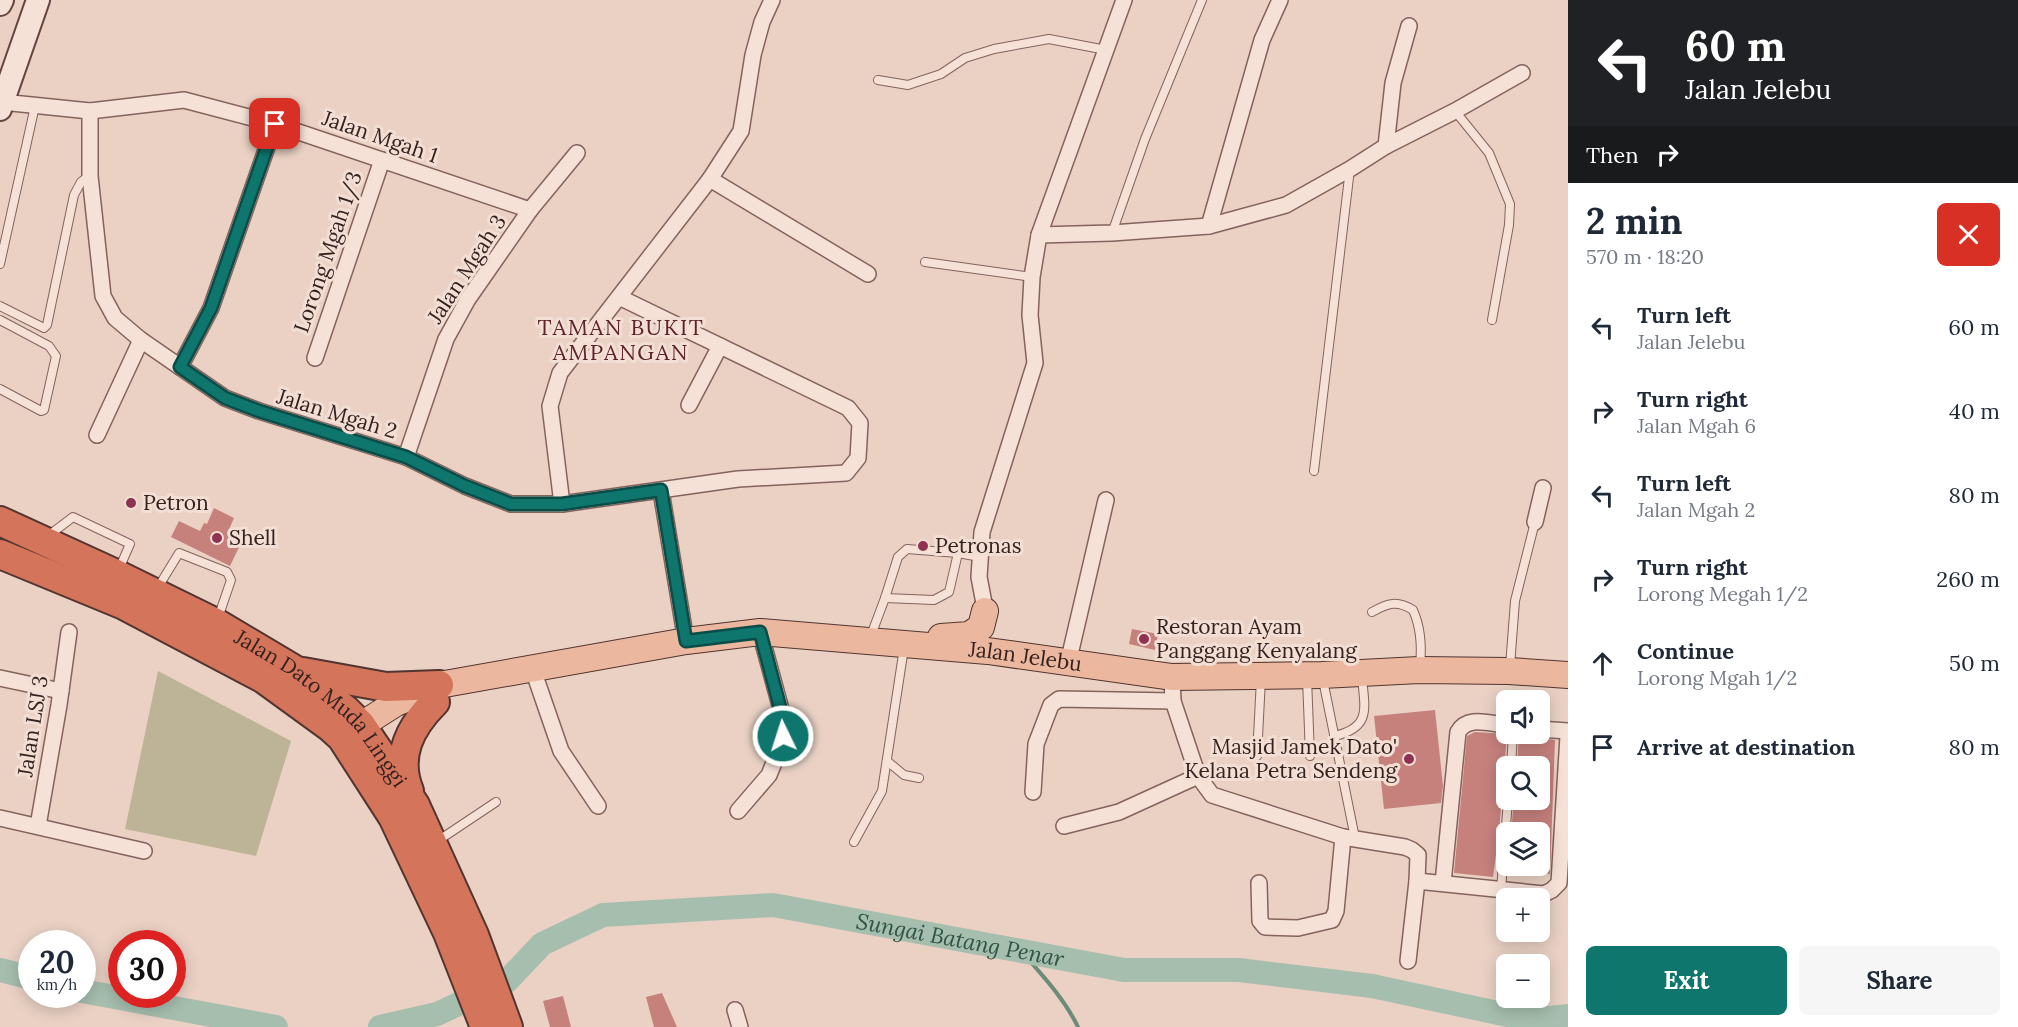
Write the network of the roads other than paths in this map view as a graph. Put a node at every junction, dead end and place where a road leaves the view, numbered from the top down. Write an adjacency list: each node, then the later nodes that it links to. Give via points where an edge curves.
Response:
1 (38, 0): 10 (main road)
2 (772, 0): 20 (street, via 753,55 741,131)
3 (1124, 0): 7 (street)
4 (1202, 0): 23 (lane, via 1145,139)
5 (1280, 0): 22 (street, via 1262,40)
6 (1409, 26): 15 (street, via 1393,83)
7 (1106, 50): 9 (lane, via 1050,39 965,58 941,74 908,85); 24 (street)
8 (1522, 73): 13 (street)
9 (878, 80)
10 (1, 106): 11 (street, Jalan Mgah 1)
11 (35, 106): 12 (street, Jalan Mgah 1); 26 (lane)
12 (90, 111): 14 (street, Jalan Mgah 1, via 184,100); 19 (street, Jalan Mgah 2)
13 (1455, 111): 15 (street); 32 (lane, via 1489,153 1510,204)
14 (275, 124): 17 (street, Jalan Mgah 1); 36 (street, via 208,316)
15 (1386, 146): 18 (street)
16 (578, 153): 21 (street, Jalan Mgah 3)
17 (382, 160): 21 (street, Jalan Mgah 1); 35 (street, Lorong Mgah 1/3)
18 (1350, 169): 22 (street, via 1286,205); 41 (lane)
19 (90, 176): 30 (lane, via 81,182 74,195 47,325 44,328); 33 (street, Jalan Mgah 2, via 103,296 115,318)
20 (710, 179): 27 (street); 29 (street)
21 (530, 210): 40 (street, Jalan Mgah 3, via 468,299 446,339)
22 (1209, 226): 23 (street)
23 (1112, 233): 24 (street)
24 (1039, 235): 28 (street)
25 (925, 262): 28 (lane)
26 (0, 264)
27 (868, 274)
28 (1032, 277): 50 (street, via 1030,315 1035,363 982,532)
29 (619, 297): 34 (street); 45 (street, via 561,373 550,406)
30 (0, 306)
31 (0, 320): 37 (lane, via 49,346 56,356 44,410)
32 (1492, 320)
33 (141, 340): 36 (street, Jalan Mgah 2); 39 (street)
34 (720, 346): 38 (street); 43 (street, Jalan Mgah 2, via 848,408 860,423 858,458 846,473 738,479)
35 (315, 358)
36 (180, 367): 40 (street, Jalan Mgah 2, via 225,398)
37 (0, 389)
38 (689, 405)
39 (97, 435)
40 (406, 457): 45 (street, Jalan Mgah 2, via 511,504)
41 (1314, 471)
42 (1543, 488): 47 (street)
43 (661, 490): 45 (street, Jalan Mgah 2); 58 (street)
44 (1106, 500): 62 (street)
45 (562, 504)
46 (0, 521): 51 (highway, Jalan Dato Muda Linggi)
47 (1535, 522): 66 (lane, via 1515,601)
48 (958, 553): 50 (lane); 52 (lane, via 949,592 934,600); 52 (lane, via 907,549 898,557)
49 (0, 554): 79 (highway, Jalan Dato Muda Linggi, via 124,605 264,679 330,728)
50 (980, 557): 53 (street)
51 (155, 593): 55 (highway, Jalan Dato Muda Linggi); 55 (lane, via 179,553 227,572 231,580)
52 (885, 598): 59 (lane)
53 (985, 611): 59 (main road, via 981,627 969,635); 60 (street); 61 (main road, via 1013,651)
54 (1372, 612): 65 (lane, via 1386,605 1403,604 1413,610 1422,649)
55 (216, 623): 64 (highway, Jalan Dato Muda Linggi)
56 (69, 632): 73 (street, Jalan LSJ 3)
57 (760, 632): 58 (main road, Jalan Jelebu); 59 (main road, Jalan Jelebu); 90 (street, via 785,724 769,775)
58 (686, 641): 63 (main road, Jalan Jelebu)
59 (886, 644): 60 (main road, Jalan Jelebu); 82 (lane)
60 (988, 651): 61 (main road, Jalan Jelebu)
61 (1025, 657): 62 (main road, Jalan Jelebu)
62 (1068, 663): 72 (main road, Jalan Jelebu)
63 (532, 667): 74 (main road, Jalan Jelebu, via 486,676); 88 (street, via 561,751)
64 (295, 670): 74 (highway); 79 (highway, Jalan Dato Muda Linggi, via 346,710)
65 (1419, 670): 66 (main road, Jalan Jelebu); 68 (main road, Jalan Jelebu)
66 (1509, 671): 70 (main road, Jalan Jelebu)
67 (1261, 674): 69 (main road, Jalan Jelebu); 72 (main road, Jalan Jelebu); 80 (lane)
68 (1362, 674): 69 (main road, Jalan Jelebu); 78 (lane, via 1365,712 1359,725)
69 (1315, 675): 78 (lane); 81 (lane)
70 (1568, 675)
71 (0, 678): 73 (street)
72 (1172, 689): 83 (street); 85 (street, via 1059,699 1051,705 1036,744)
73 (61, 691): 92 (street, Jalan LSJ 3)
74 (437, 693): 79 (main road, Jalan Jelebu, via 396,702); 87 (highway, via 408,738 406,783)
75 (1496, 724): 100 (street, via 1469,722 1458,732)
76 (1550, 731): 77 (street)
77 (1568, 734): 103 (street, via 1559,882)
78 (1334, 736): 94 (lane)
79 (356, 739): 87 (highway, Jalan Dato Muda Linggi); 104 (highway, Jalan Dato Muda Linggi, via 393,817)
80 (1257, 756)
81 (1310, 756)
82 (887, 761): 84 (lane, via 904,775); 95 (lane, via 882,791)
83 (1198, 776): 93 (street, via 1119,812); 94 (street, via 1212,795)
84 (919, 778)
85 (1033, 792)
86 (496, 802): 96 (lane)
87 (415, 805): 96 (highway, Jalan Dato Muda Linggi)
88 (598, 806)
89 (1507, 810): 101 (lane)
90 (738, 811)
91 (0, 818): 92 (street)
92 (38, 826): 97 (street)
93 (1064, 826)
94 (1349, 837): 98 (street, via 1412,849 1418,855); 99 (street, via 1332,920 1298,928 1265,927 1260,921)
95 (854, 842)
96 (432, 844): 104 (highway, Jalan Dato Muda Linggi)
97 (144, 851)
98 (1417, 881): 100 (street); 105 (street)
99 (1259, 883)
100 (1443, 883): 102 (street)
101 (1501, 888)
102 (1496, 889)
103 (1550, 891)
104 (461, 934): 107 (highway, Jalan Dato Muda Linggi); 108 (highway, Jalan Dato Muda Linggi)
105 (1408, 961)
106 (735, 1010): 109 (street)
107 (485, 1027)
108 (508, 1027)
109 (740, 1027)

